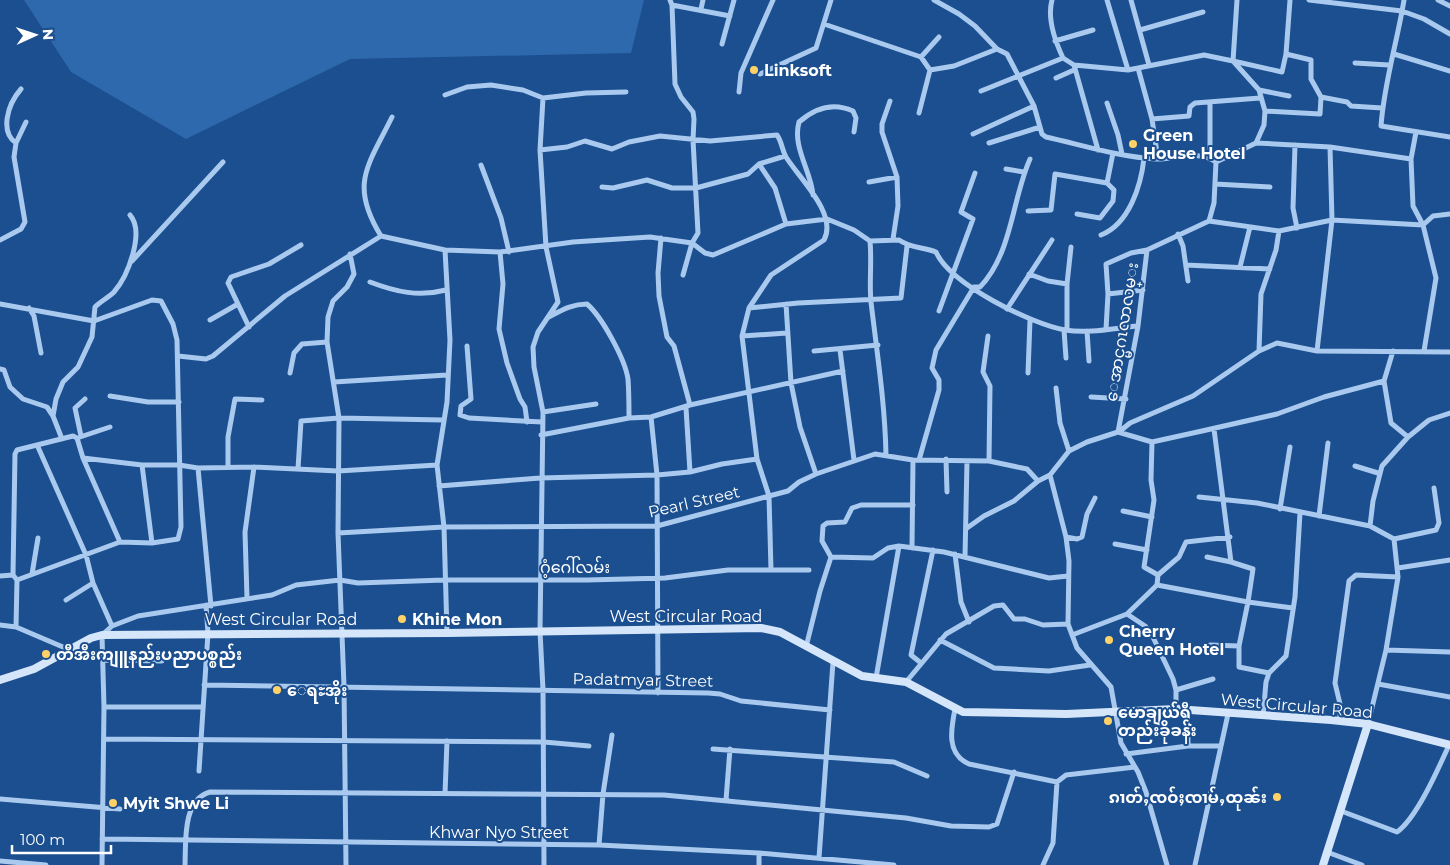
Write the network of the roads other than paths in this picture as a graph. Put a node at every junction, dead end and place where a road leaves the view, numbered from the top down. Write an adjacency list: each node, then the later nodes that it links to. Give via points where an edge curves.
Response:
1 (703, 0): 16 (street)
2 (734, 0): 19 (street)
3 (773, 0): 48 (street, via 741,73)
4 (831, 0): 20 (street)
5 (934, 0): 27 (street, via 975,26)
6 (1052, 0): 25 (street, via 1050,9)
7 (1107, 0): 39 (street)
8 (1131, 0): 22 (street)
9 (1237, 0): 32 (street)
10 (1290, 0): 28 (street)
11 (1309, 0): 17 (street)
12 (1404, 0): 17 (street)
13 (1438, 0): 15 (street)
14 (671, 2): 16 (street); 69 (street, via 675,84 693,112)
15 (1450, 6)
16 (701, 10): 19 (street)
17 (1402, 11): 23 (street); 29 (street)
18 (1203, 12): 22 (street)
19 (730, 16): 26 (street)
20 (824, 24): 30 (street); 41 (street, via 816,48)
21 (1093, 30): 25 (street)
22 (1140, 30): 34 (street)
23 (1450, 34)
24 (939, 38): 30 (street)
25 (1055, 41): 31 (street)
26 (722, 44)
27 (997, 49): 38 (street, via 954,66); 42 (street, via 1007,54)
28 (1286, 54): 32 (street, via 1282,72); 51 (street, via 1312,60 1310,79)
29 (1394, 54): 35 (street); 40 (street)
30 (921, 57): 38 (street)
31 (1062, 58): 36 (street); 42 (street)
32 (1233, 61): 34 (street, via 1204,55); 45 (street)
33 (1355, 62): 35 (street)
34 (1149, 65): 37 (street)
35 (1389, 65): 58 (street)
36 (1074, 67): 39 (street); 43 (street); 76 (street)
37 (1138, 68): 39 (street); 62 (street)
38 (930, 70): 60 (street)
39 (1128, 70)
40 (1450, 71)
41 (760, 74)
42 (1019, 74): 46 (street); 57 (street)
43 (1056, 78)
44 (21, 89): 71 (street, via 6,105 0,126 5,140)
45 (1259, 90): 50 (street); 53 (street)
46 (981, 91)
47 (626, 92): 52 (street)
48 (739, 92)
49 (445, 95): 52 (street, via 467,87 491,85 523,90)
50 (1289, 96)
51 (1321, 96): 58 (street, via 1347,102 1351,106); 59 (street, via 1320,114)
52 (543, 98): 75 (street)
53 (1260, 98): 55 (street); 59 (street)
54 (890, 101): 92 (street, via 882,132)
55 (1210, 102): 62 (street, via 1194,104 1190,107 1189,116); 80 (street)
56 (1107, 103): 78 (street)
57 (1034, 106): 64 (street); 67 (street)
58 (1382, 108): 66 (street, via 1382,126)
59 (1264, 112): 72 (street, via 1264,125)
60 (918, 113)
61 (392, 117): 113 (street, via 364,178 364,202)
62 (1152, 119): 84 (street)
63 (26, 122): 71 (street)
64 (1040, 127): 70 (street); 76 (street, via 1046,136)
65 (854, 132): 99 (street, via 856,118 853,111 846,108 830,106 816,110 799,122 796,132)
66 (1416, 132): 68 (street); 83 (street)
67 (973, 134)
68 (1450, 137)
69 (693, 140): 75 (street, via 660,136 628,142 612,149 585,141); 79 (street, via 777,135); 98 (street)
70 (989, 142)
71 (16, 143): 117 (street, via 15,170 25,222 21,229)
72 (1256, 143): 73 (street); 86 (street)
73 (1295, 145): 74 (street); 110 (street, via 1293,208)
74 (1330, 147): 83 (street); 106 (street)
75 (540, 150): 123 (street)
76 (1098, 150): 77 (street)
77 (1113, 153): 78 (street); 94 (street)
78 (1122, 154): 81 (street)
79 (785, 156): 87 (street); 99 (street)
80 (1210, 157): 84 (street); 86 (street)
81 (1144, 158): 84 (street); 114 (street, via 1142,174 1130,206 1117,226)
82 (1030, 159): 90 (street)
83 (1412, 159): 108 (street, via 1413,206)
84 (1158, 160)
85 (223, 162): 131 (street)
86 (1216, 162): 95 (street)
87 (759, 164): 98 (street, via 748,174); 107 (street, via 775,188)
88 (481, 165): 128 (street, via 501,218)
89 (1006, 169): 90 (street)
90 (1024, 172): 140 (street, via 1000,255 986,281 980,287)
91 (975, 174): 135 (street, via 961,212 973,220)
92 (897, 177): 93 (street); 116 (street, via 898,206)
93 (869, 182)
94 (1107, 183): 100 (street, via 1055,174 1051,210); 101 (street, via 1115,196 1103,215)
95 (1215, 184): 97 (street); 105 (street)
96 (602, 187): 98 (street, via 613,188 648,180 672,188)
97 (1270, 187)
98 (696, 188): 120 (street, via 698,233)
99 (814, 196): 104 (street)
100 (1028, 211)
101 (1077, 214)
102 (1450, 214): 108 (street, via 1432,216)
103 (130, 215): 131 (street, via 138,230)
104 (827, 219): 107 (street); 119 (street, via 854,230); 149 (street, via 824,240 770,275)
105 (1209, 220): 109 (street); 112 (street, ေအာင္မဂၤလာလမ္း)
106 (1332, 220): 108 (street); 110 (street); 168 (street)
107 (786, 224): 120 (street, via 713,255)
108 (1423, 225): 172 (street, via 1436,278)
109 (1250, 227): 111 (street); 132 (street)
110 (1297, 228): 111 (street)
111 (1279, 231): 133 (street)
112 (1178, 234): 126 (street, ေအာင္မဂၤလာလမ္း); 130 (street)
113 (381, 236): 125 (street); 129 (street)
114 (1101, 236)
115 (661, 238): 120 (street); 123 (street, via 583,241); 195 (street, via 659,296 667,337 674,346)
116 (893, 239): 119 (street); 122 (street)
117 (0, 240)
118 (1052, 240): 136 (street)
119 (870, 241): 144 (street)
120 (692, 243): 134 (street)
121 (301, 245): 146 (street, via 269,264 231,277 228,282)
122 (907, 246): 135 (street, via 936,252 940,262); 144 (street, via 901,298)
123 (546, 247): 128 (street); 152 (street, via 558,302)
124 (1071, 247): 139 (street)
125 (445, 250): 127 (street); 141 (street)
126 (1147, 250): 142 (street, ေအာင္မဂၤလာလမ္း); 143 (street, via 1106,264)
127 (500, 252): 128 (street); 203 (street, via 502,344 525,407)
128 (509, 252)
129 (350, 254): 157 (street, via 285,296); 164 (street, via 354,274 348,287 333,302 328,317)
130 (1186, 265): 132 (street); 137 (street)
131 (128, 266): 155 (street, via 115,290 96,307)
132 (1240, 266): 133 (street)
133 (1270, 269): 170 (street, via 1260,294)
134 (684, 274)
135 (952, 274): 140 (street); 151 (street)
136 (1029, 274): 139 (street); 150 (street)
137 (1188, 281)
138 (370, 282): 141 (street, via 412,294)
139 (1067, 284): 159 (street)
140 (974, 287): 150 (street); 222 (street, via 936,350 932,368 939,380 939,390)
141 (446, 290): 182 (street, via 450,340)
142 (1143, 290): 143 (street); 156 (street, ေအာင္မဂၤလာလမ္း)
143 (1108, 294): 158 (street)
144 (871, 300): 147 (street); 165 (street)
145 (0, 304): 148 (street)
146 (238, 304): 153 (street); 157 (street)
147 (786, 304): 149 (street); 161 (street)
148 (29, 308): 155 (street); 174 (street, via 34,316)
149 (748, 308): 162 (street)
150 (1007, 309): 154 (street)
151 (939, 310)
152 (549, 318): 196 (street, via 538,332 533,347); 201 (street, via 578,304 587,304 598,316 612,339 627,377)
153 (210, 320)
154 (1030, 320): 159 (street); 181 (street)
155 (94, 321): 175 (street, via 152,300 161,301 173,324); 198 (street, via 85,355 63,382)
156 (1138, 326): 158 (street); 190 (street, ေအာင္မဂၤလာလမ္း)
157 (249, 327): 175 (street, via 210,358)
158 (1106, 329): 160 (street)
159 (1066, 330): 160 (street); 176 (street)
160 (1087, 331): 177 (street)
161 (787, 333): 162 (street); 185 (street)
162 (742, 336): 187 (street)
163 (988, 336): 225 (street, via 983,372 990,386)
164 (327, 342): 180 (street, via 302,344 294,353); 184 (street)
165 (878, 345): 167 (street); 217 (street)
166 (467, 346): 203 (street, via 471,399 461,406 460,415)
167 (840, 350): 169 (street); 179 (street)
168 (1317, 350): 170 (street, via 1277,343); 171 (street)
169 (814, 351)
170 (1259, 351): 207 (street, via 1193,396 1130,423)
171 (1392, 351): 172 (street); 183 (street)
172 (1424, 351): 173 (street)
173 (1450, 352)
174 (42, 353)
175 (178, 356): 193 (street)
176 (1066, 358)
177 (1089, 361)
178 (0, 368): 198 (street, via 4,370 10,388 24,399 47,407)
179 (843, 371): 185 (street); 220 (street)
180 (290, 373)
181 (1028, 373)
182 (447, 375): 184 (street); 202 (street)
183 (1384, 381): 206 (street, via 1277,414); 210 (street, via 1391,423)
184 (334, 382): 200 (street)
185 (791, 383): 187 (street); 236 (street, via 800,427)
186 (1056, 388): 216 (street, via 1060,423)
187 (748, 391): 195 (street); 219 (street)
188 (110, 396): 193 (street, via 148,402)
189 (1091, 397): 190 (street)
190 (1126, 398): 207 (street, ေအာင္မဂၤလာလမ္း)
191 (85, 399): 209 (street, via 75,408)
192 (262, 400): 231 (street, via 235,399 228,437)
193 (179, 402): 227 (street)
194 (596, 404): 196 (street)
195 (688, 406): 199 (street); 235 (street)
196 (543, 412): 204 (street)
197 (1450, 413): 210 (street, via 1429,420)
198 (53, 416): 211 (street)
199 (651, 417): 201 (street); 238 (street)
200 (339, 418): 202 (street); 233 (street, via 301,421); 234 (street)
201 (629, 418): 208 (street)
202 (443, 420): 228 (street)
203 (527, 422): 204 (street)
204 (542, 422): 208 (street)
205 (110, 427): 209 (street)
206 (1214, 429): 212 (street); 248 (street)
207 (1118, 432): 212 (street); 216 (street)
208 (541, 435): 240 (street)
209 (79, 437): 211 (street); 218 (street)
210 (1408, 437): 237 (street)
211 (62, 439): 214 (street)
212 (1152, 442): 254 (street)
213 (1328, 443): 253 (street)
214 (38, 447): 272 (street); 283 (street, via 22,448 15,454)
215 (1290, 447): 250 (street)
216 (1069, 451): 239 (street)
217 (886, 454): 220 (street, Pearl Street); 221 (street, Pearl Street)
218 (83, 458): 226 (street); 265 (street)
219 (757, 459): 235 (street); 245 (street)
220 (854, 460): 236 (street, Pearl Street)
221 (913, 460): 222 (street, Pearl Street); 249 (street)
222 (919, 460): 223 (street, Pearl Street)
223 (946, 460): 224 (street, Pearl Street); 244 (street)
224 (966, 461): 225 (street, Pearl Street); 259 (street)
225 (989, 461): 241 (street, Pearl Street, via 1027,469)
226 (142, 465): 227 (street); 266 (street)
227 (179, 465): 232 (street); 266 (street, via 181,535)
228 (437, 465): 234 (street); 242 (street)
229 (254, 466): 231 (street); 233 (street); 295 (street, via 245,532)
230 (1355, 466): 237 (street)
231 (228, 467): 232 (street)
232 (198, 468): 298 (street)
233 (298, 469): 234 (street)
234 (338, 471): 260 (street)
235 (690, 472): 238 (street)
236 (816, 474): 245 (street, Pearl Street, via 788,491)
237 (1378, 474): 257 (street)
238 (657, 475): 240 (street); 256 (street)
239 (1050, 475): 241 (street); 261 (street)
240 (540, 478): 242 (street); 255 (street)
241 (1038, 481): 259 (street, via 1014,501)
242 (440, 486): 258 (street)
243 (1434, 488): 264 (street, via 1439,523 1436,530)
244 (947, 492)
245 (769, 496): 256 (street, Pearl Street); 280 (street)
246 (1199, 497): 248 (street)
247 (1094, 498): 261 (street, via 1082,537)
248 (1223, 499): 250 (street); 262 (street)
249 (913, 505): 269 (street); 274 (street, via 861,505 852,508 845,522 827,523 821,536)
250 (1280, 509): 252 (street)
251 (1123, 511): 254 (street)
252 (1300, 513): 253 (street); 299 (street)
253 (1319, 516): 257 (street)
254 (1152, 517): 271 (street)
255 (540, 525): 256 (street, Pearl Street); 258 (street, Pearl Street); 288 (street)
256 (657, 526): 289 (street)
257 (1370, 526): 264 (street)
258 (444, 527): 260 (street, Pearl Street); 292 (street)
259 (967, 528): 275 (street)
260 (338, 533): 291 (street)
261 (1066, 537): 285 (street)
262 (1230, 537): 278 (street); 286 (street, via 1186,542 1179,557)
263 (38, 538): 282 (street)
264 (1394, 540): 279 (street)
265 (120, 542): 266 (street); 272 (street)
266 (152, 543)
267 (1115, 544): 271 (street)
268 (899, 546): 269 (street); 274 (street, via 888,548 872,558); 326 (street)
269 (912, 548): 270 (street)
270 (934, 550): 273 (street); 323 (street, via 911,655)
271 (1147, 550): 286 (street, via 1144,567)
272 (86, 554): 282 (street); 293 (street)
273 (955, 554): 275 (street); 301 (street, via 961,602)
274 (831, 557): 316 (street)
275 (966, 557): 285 (street, via 1049,578)
276 (1206, 557): 278 (street)
277 (1450, 560): 279 (street)
278 (1232, 562): 297 (street, via 1253,569)
279 (1398, 568): 287 (street)
280 (771, 570): 281 (street, ဂံ့ဂေါ်လမ်း); 289 (street, ဂံ့ဂေါ်လမ်း, via 728,570)
281 (809, 570)
282 (32, 574): 290 (street)
283 (13, 575): 284 (street); 290 (street)
284 (0, 576)
285 (1068, 576): 302 (street)
286 (1158, 576): 294 (street)
287 (1398, 577): 318 (street); 346 (street, via 1356,575 1349,581 1335,683)
288 (540, 579): 289 (street, ဂံ့ဂေါ်လမ်း); 292 (street, ဂံ့ဂေါ်လမ်း); 307 (street)
289 (658, 579): 306 (street)
290 (17, 580): 305 (street)
291 (340, 580): 292 (street, ဂံ့ဂေါ်လမ်း, via 358,583); 295 (street, ဂံ့ဂေါ်လမ်း, via 301,584 272,595); 309 (street)
292 (444, 580): 310 (street)
293 (93, 583): 296 (street); 304 (street)
294 (1157, 585): 297 (street); 300 (street)
295 (247, 598): 298 (street, ဂံ့ဂေါ်လမ်း)
296 (66, 600)
297 (1248, 602): 299 (street); 315 (street)
298 (209, 606): 304 (street, ဂံ့ဂေါ်လမ်း, via 138,616); 308 (street)
299 (1293, 608): 325 (street, via 1286,656)
300 (1127, 614): 312 (street); 334 (street, via 1151,633)
301 (969, 622): 302 (street, via 994,606 1004,605 1014,619 1043,625); 313 (street)
302 (1068, 624): 312 (street)
303 (0, 625): 305 (street)
304 (112, 626): 311 (street)
305 (16, 627): 317 (street)
306 (658, 630): 307 (street, West Circular Road); 316 (street, West Circular Road, via 761,628 780,632); 335 (street)
307 (540, 631): 310 (street, West Circular Road); 333 (street)
308 (208, 633): 309 (street, West Circular Road); 311 (street, West Circular Road); 331 (street)
309 (342, 633): 310 (street, West Circular Road); 332 (street)
310 (447, 633)
311 (102, 635): 317 (street, West Circular Road); 320 (street)
312 (1072, 635): 324 (street, via 1076,648)
313 (940, 640): 323 (street); 324 (street, via 994,668 1049,671)
314 (1210, 645): 315 (street)
315 (1239, 646): 325 (street, via 1239,667)
316 (806, 647): 322 (street, West Circular Road)
317 (70, 650): 328 (street, West Circular Road, via 34,669)
318 (1386, 650): 319 (street); 330 (street)
319 (1450, 652)
320 (103, 660): 321 (street); 338 (street)
321 (162, 661)
322 (833, 662): 326 (street, West Circular Road, via 862,676); 341 (street)
323 (921, 663): 329 (street)
324 (1090, 665): 343 (street, via 1111,687)
325 (1269, 672): 345 (street)
326 (876, 678): 329 (street, West Circular Road)
327 (1213, 679): 334 (street)
328 (0, 680)
329 (906, 682): 339 (street, West Circular Road)
330 (1378, 684): 336 (street); 347 (street)
331 (204, 685): 332 (street, Padatmyar Street); 337 (street)
332 (344, 686): 333 (street, Padatmyar Street); 351 (street)
333 (544, 690): 335 (street, Padatmyar Street); 353 (street)
334 (1176, 690): 340 (street)
335 (658, 693): 341 (street, Padatmyar Street, via 708,693 741,701)
336 (1450, 697)
337 (202, 707): 338 (street); 350 (street)
338 (104, 708): 349 (street)
339 (955, 709): 343 (street, West Circular Road, via 1014,714); 364 (street, via 950,734 962,761 992,770)
340 (1176, 709): 342 (street, West Circular Road); 343 (street, West Circular Road)
341 (830, 710): 361 (street)
342 (1188, 711): 344 (street, West Circular Road); 356 (street)
343 (1115, 712): 360 (street)
344 (1228, 714): 345 (street, West Circular Road); 357 (street)
345 (1263, 717): 346 (street, West Circular Road)
346 (1340, 721): 347 (street, West Circular Road)
347 (1368, 724): 354 (street, West Circular Road); 376 (street)
348 (612, 734): 370 (street)
349 (104, 738): 350 (street); 373 (street)
350 (201, 740): 351 (street); 363 (street)
351 (344, 740): 352 (street); 367 (street)
352 (447, 741): 353 (street); 368 (street)
353 (544, 742): 355 (street); 369 (street)
354 (1450, 745): 376 (street, via 1435,778 1397,832)
355 (589, 746)
356 (1188, 746): 357 (street); 360 (street)
357 (1221, 746): 395 (street)
358 (713, 749): 359 (street)
359 (730, 749): 361 (street); 372 (street)
360 (1126, 754): 362 (street)
361 (827, 756): 365 (street, via 894,762); 375 (street)
362 (1134, 767): 366 (street, via 1066,775); 394 (street, via 1146,792)
363 (199, 771)
364 (1014, 772): 366 (street); 375 (street, via 997,824 989,828)
365 (927, 776)
366 (1057, 782): 393 (street, via 1053,843)
367 (346, 793): 368 (street); 378 (street, via 207,792 192,808); 379 (street)
368 (445, 794): 369 (street)
369 (545, 794): 370 (street); 380 (street)
370 (602, 794): 372 (street); 381 (street)
371 (0, 799): 373 (street)
372 (726, 800): 375 (street)
373 (103, 807): 374 (street); 377 (street)
374 (120, 809)
375 (823, 809): 384 (street)
376 (1341, 811): 382 (street)
377 (102, 839): 378 (street, Khwar Nyo Street); 387 (street)
378 (186, 842): 379 (street, Khwar Nyo Street); 388 (street)
379 (346, 844): 380 (street, Khwar Nyo Street); 389 (street)
380 (544, 844): 381 (street, Khwar Nyo Street); 390 (street)
381 (598, 845): 383 (street, Khwar Nyo Street)
382 (1327, 852): 396 (street); 397 (street)
383 (759, 853): 384 (street, Khwar Nyo Street); 391 (street)
384 (818, 858): 392 (street, Khwar Nyo Street)
385 (0, 861): 386 (street)
386 (46, 865)
387 (102, 865)
388 (185, 865)
389 (346, 865)
390 (544, 865)
391 (759, 865)
392 (894, 865)
393 (1044, 865)
394 (1167, 865)
395 (1195, 865)
396 (1323, 865)
397 (1362, 865)

